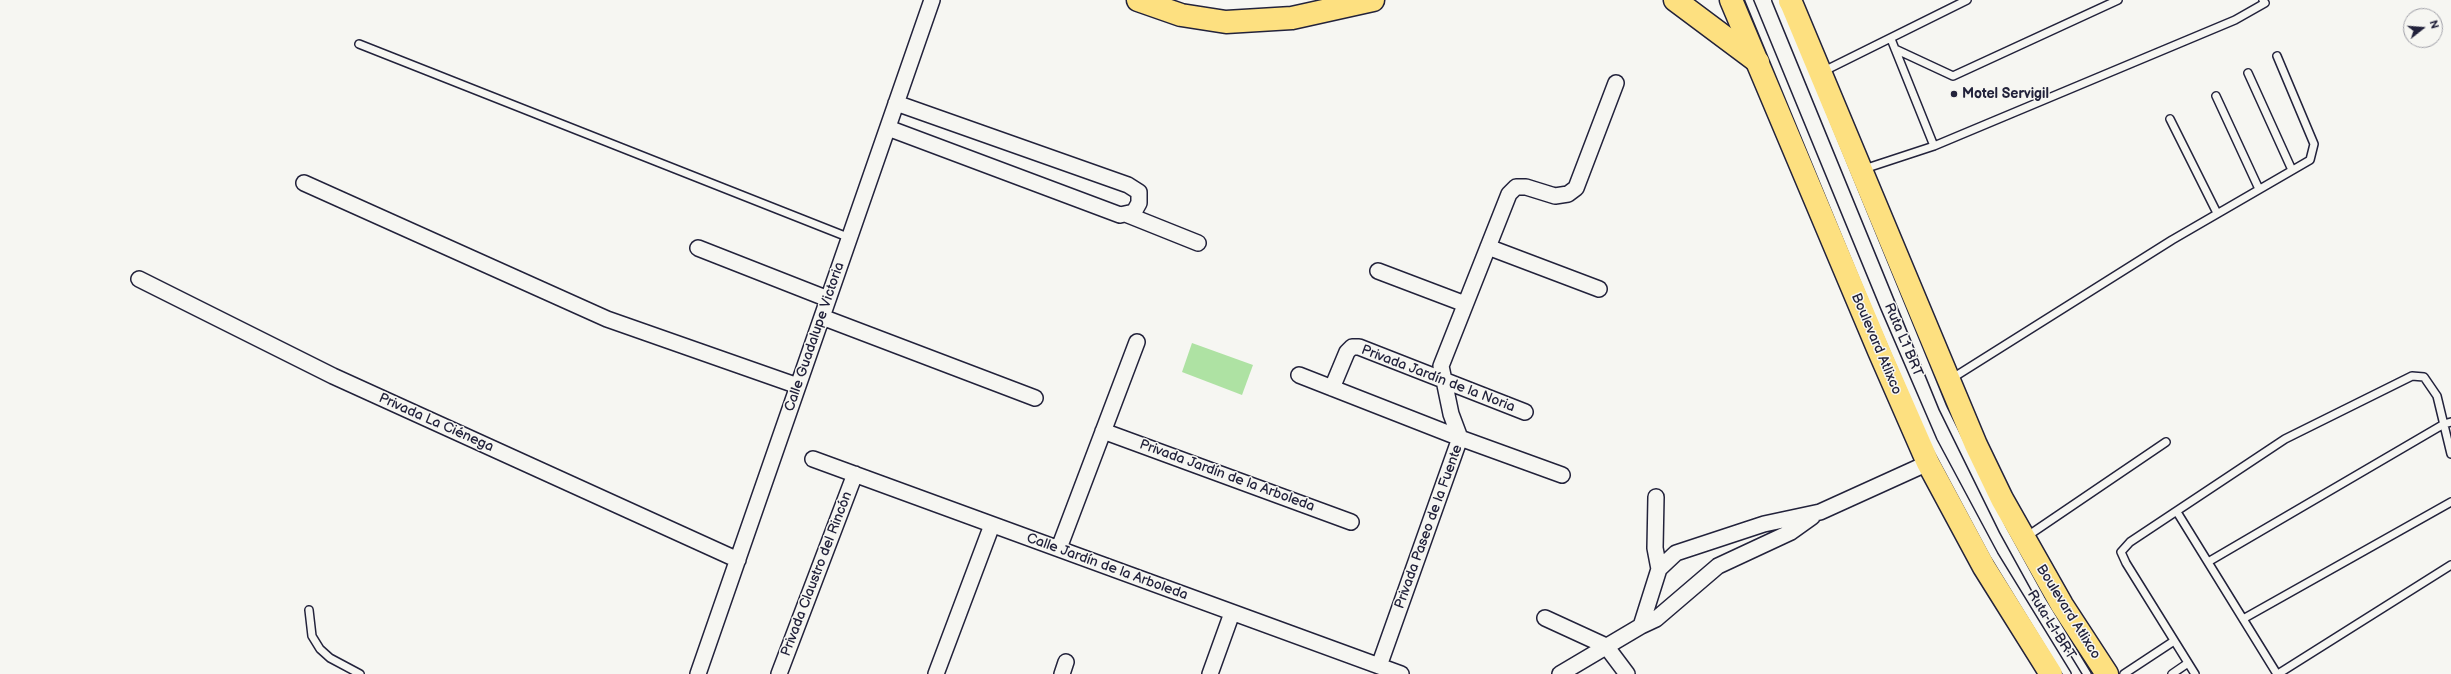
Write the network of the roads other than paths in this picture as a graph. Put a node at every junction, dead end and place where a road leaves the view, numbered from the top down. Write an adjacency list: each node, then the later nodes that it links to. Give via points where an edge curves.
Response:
1 (932, 0): 20 (street, Calle Guadalupe Victoria)
2 (1138, 0): 3 (main road, via 1181,15 1226,22 1292,18)
3 (1374, 0)
4 (1675, 0): 15 (main road)
5 (1732, 0): 15 (main road, Boulevard Atlixco)
6 (1749, 0): 87 (lane, Ruta L1 BRT, via 1876,312 1933,441 1997,561)
7 (1787, 0): 16 (main road, Boulevard Atlixco); 88 (lane, Ruta L1 BRT, via 1943,408 2003,530)
8 (1967, 0): 11 (lane)
9 (2118, 0): 13 (lane, via 1953,76)
10 (2263, 0): 23 (lane, via 2265,4 2235,20)
11 (1891, 39): 13 (lane); 16 (lane)
12 (359, 44): 30 (lane)
13 (1895, 49): 23 (lane)
14 (2277, 56): 24 (lane, via 2314,144 2310,160)
15 (1758, 62): 54 (main road, Boulevard Atlixco)
16 (1820, 73): 25 (main road, Boulevard Atlixco)
17 (2248, 73): 24 (lane)
18 (1616, 83): 32 (street, Privada Paseo de la Fuente, via 1576,188 1568,194 1555,196 1516,187 1509,194)
19 (2216, 96): 27 (lane)
20 (896, 103): 22 (street, Calle Guadalupe Victoria); 29 (street, via 1128,185 1139,192 1139,203 1134,212)
21 (2170, 119): 28 (lane)
22 (888, 128): 29 (street, via 1120,215); 30 (street, Calle Guadalupe Victoria)
23 (1934, 146): 25 (lane)
24 (2292, 170): 27 (lane)
25 (1860, 171): 43 (main road, Boulevard Atlixco)
26 (304, 183): 44 (street, via 607,319)
27 (2259, 189): 28 (lane)
28 (2217, 213): 43 (lane)
29 (1128, 215): 31 (street)
30 (850, 238): 37 (street, Calle Guadalupe Victoria)
31 (1198, 243)
32 (1488, 246): 36 (street); 38 (street, Privada Paseo de la Fuente)
33 (698, 248): 37 (street)
34 (1378, 270): 38 (street)
35 (139, 278): 65 (street, Privada La Ciénega, via 333,376)
36 (1599, 289)
37 (828, 299): 39 (street, Calle Guadalupe Victoria)
38 (1465, 304): 42 (street, Privada Paseo de la Fuente, via 1441,366)
39 (822, 317): 44 (street, Calle Guadalupe Victoria); 46 (street)
40 (1137, 342): 49 (street)
41 (1299, 375): 45 (street)
42 (1444, 380): 45 (street, Privada Jardín de la Noria, via 1359,347 1352,347 1347,352); 47 (street, Privada Jardín de la Noria); 50 (street, Privada Paseo de la Fuente, via 1454,425)
43 (1949, 381): 63 (main road, Boulevard Atlixco, via 1999,492)
44 (798, 386): 65 (street, Calle Guadalupe Victoria)
45 (1332, 388): 50 (street)
46 (1035, 398)
47 (1525, 412)
48 (2447, 423): 52 (lane); 60 (lane, via 2432,387 2424,377 2412,376 2285,439); 66 (lane)
49 (1103, 431): 61 (street, Privada Jardín de la Arboleda); 64 (street)
50 (1460, 438): 56 (street); 77 (street, Privada Paseo de la Fuente)
51 (2166, 442): 63 (lane)
52 (2451, 454)
53 (813, 460): 55 (street, Calle Jardín de la Arboleda)
54 (1928, 463): 59 (street); 86 (main road, Boulevard Atlixco, via 1984,567)
55 (855, 474): 62 (street, Calle Jardín de la Arboleda); 80 (street, Privada Claustro del Rincón)
56 (1562, 475)
57 (1656, 498): 68 (street, via 1655,548)
58 (2451, 502): 72 (lane)
59 (1820, 512): 68 (street, via 1764,524 1687,548 1676,553); 73 (street, via 1791,532 1718,566 1656,620)
60 (2177, 512): 66 (lane); 74 (lane, via 2130,542 2122,552 2126,563)
61 (1351, 522)
62 (992, 524): 64 (street, Calle Jardín de la Arboleda); 81 (street)
63 (2024, 538): 89 (main road, Boulevard Atlixco, via 2062,605)
64 (1059, 548): 70 (street, Calle Jardín de la Arboleda)
65 (738, 560): 79 (street, Calle Guadalupe Victoria)
66 (2208, 562): 72 (lane)
67 (2451, 565): 93 (lane)
68 (1659, 569): 73 (street)
69 (309, 610): 78 (lane, via 312,636 320,649 330,658)
70 (1232, 613): 77 (street, Calle Jardín de la Arboleda); 82 (street)
71 (1545, 618): 75 (street)
72 (2243, 619): 93 (lane)
73 (1641, 626): 75 (street)
74 (2174, 641): 76 (lane); 90 (lane)
75 (1606, 646): 84 (street); 85 (street)
76 (2188, 663): 91 (lane); 92 (lane)
77 (1379, 666): 83 (street, Calle Jardín de la Arboleda)
78 (360, 674)
79 (698, 674)
80 (780, 674)
81 (936, 674)
82 (1210, 674)
83 (1401, 674)
84 (1560, 674)
85 (1627, 674)
86 (2051, 674)
87 (2067, 674)
88 (2087, 674)
89 (2107, 674)
90 (2124, 674)
91 (2172, 674)
92 (2195, 674)
93 (2277, 674)

